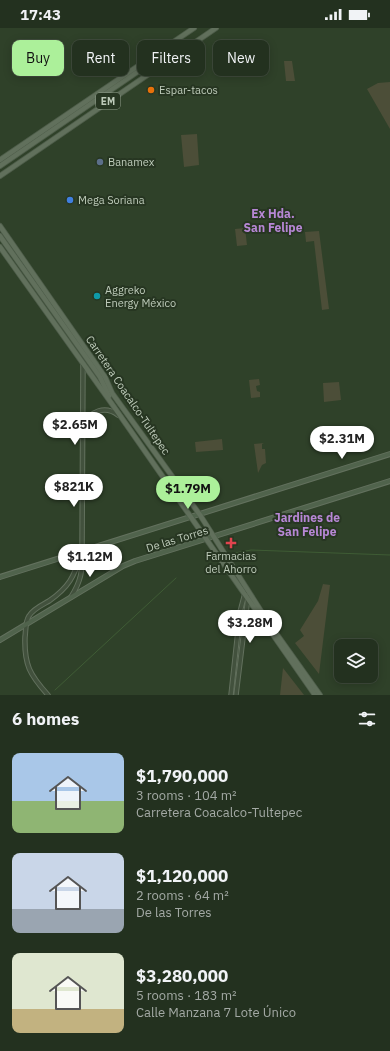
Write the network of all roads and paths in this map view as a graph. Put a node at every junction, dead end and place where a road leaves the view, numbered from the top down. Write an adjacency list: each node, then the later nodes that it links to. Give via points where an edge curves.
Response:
1 (194, 28): 3 (main road, EM)
2 (216, 28): 8 (main road, EM)
3 (177, 40)
4 (137, 67): 6 (main road, EM)
5 (137, 72): 7 (main road)
6 (0, 160)
7 (0, 166)
8 (0, 176)
9 (0, 226): 10 (main road); 12 (main road, Carretera Coacalco-Tultepec)
10 (0, 229)
11 (0, 234): 12 (main road); 14 (main road, via 49,304); 16 (main road, via 100,377)
12 (6, 234): 14 (main road, Carretera Coacalco-Tultepec)
13 (0, 247): 15 (main road, Carretera Coacalco-Tultepec)
14 (64, 318): 20 (main road, Carretera Coacalco-Tultepec, via 105,377 112,393)
15 (83, 364): 16 (main road, Carretera Coacalco-Tultepec); 18 (street)
16 (112, 404): 17 (main road, Carretera Coacalco-Tultepec)
17 (122, 418): 18 (street, via 115,412 101,410 89,416); 21 (main road, Carretera Coacalco-Tultepec)
18 (83, 428): 27 (street)
19 (390, 454): 23 (main road)
20 (158, 456): 21 (main road); 23 (main road, Carretera Coacalco-Tultepec)
21 (151, 461): 24 (main road, Carretera Coacalco-Tultepec)
22 (390, 481): 25 (main road, De las Torres)
23 (200, 515): 24 (main road); 25 (main road, Carretera Coacalco-Tultepec)
24 (192, 518): 26 (main road, Carretera Coacalco-Tultepec); 27 (main road)
25 (215, 537): 26 (main road, De las Torres); 29 (main road, Carretera Coacalco-Tultepec)
26 (206, 540): 30 (main road, Carretera Coacalco-Tultepec); 31 (main road, De las Torres, via 135,561)
27 (82, 552): 28 (main road); 31 (street, via 82,576); 33 (street, via 67,586 32,613)
28 (0, 577)
29 (249, 590): 30 (street); 32 (street); 39 (main road, Carretera Coacalco-Tultepec, via 268,622)
30 (243, 594): 32 (main road, Carretera Coacalco-Tultepec); 36 (street)
31 (71, 597): 33 (main road, De las Torres)
32 (247, 600): 37 (street); 38 (main road, Carretera Coacalco-Tultepec)
33 (26, 624): 34 (main road, De las Torres); 35 (street, via 26,664)
34 (0, 640)
35 (48, 695)
36 (230, 695)
37 (236, 695)
38 (314, 695)
39 (320, 695)

